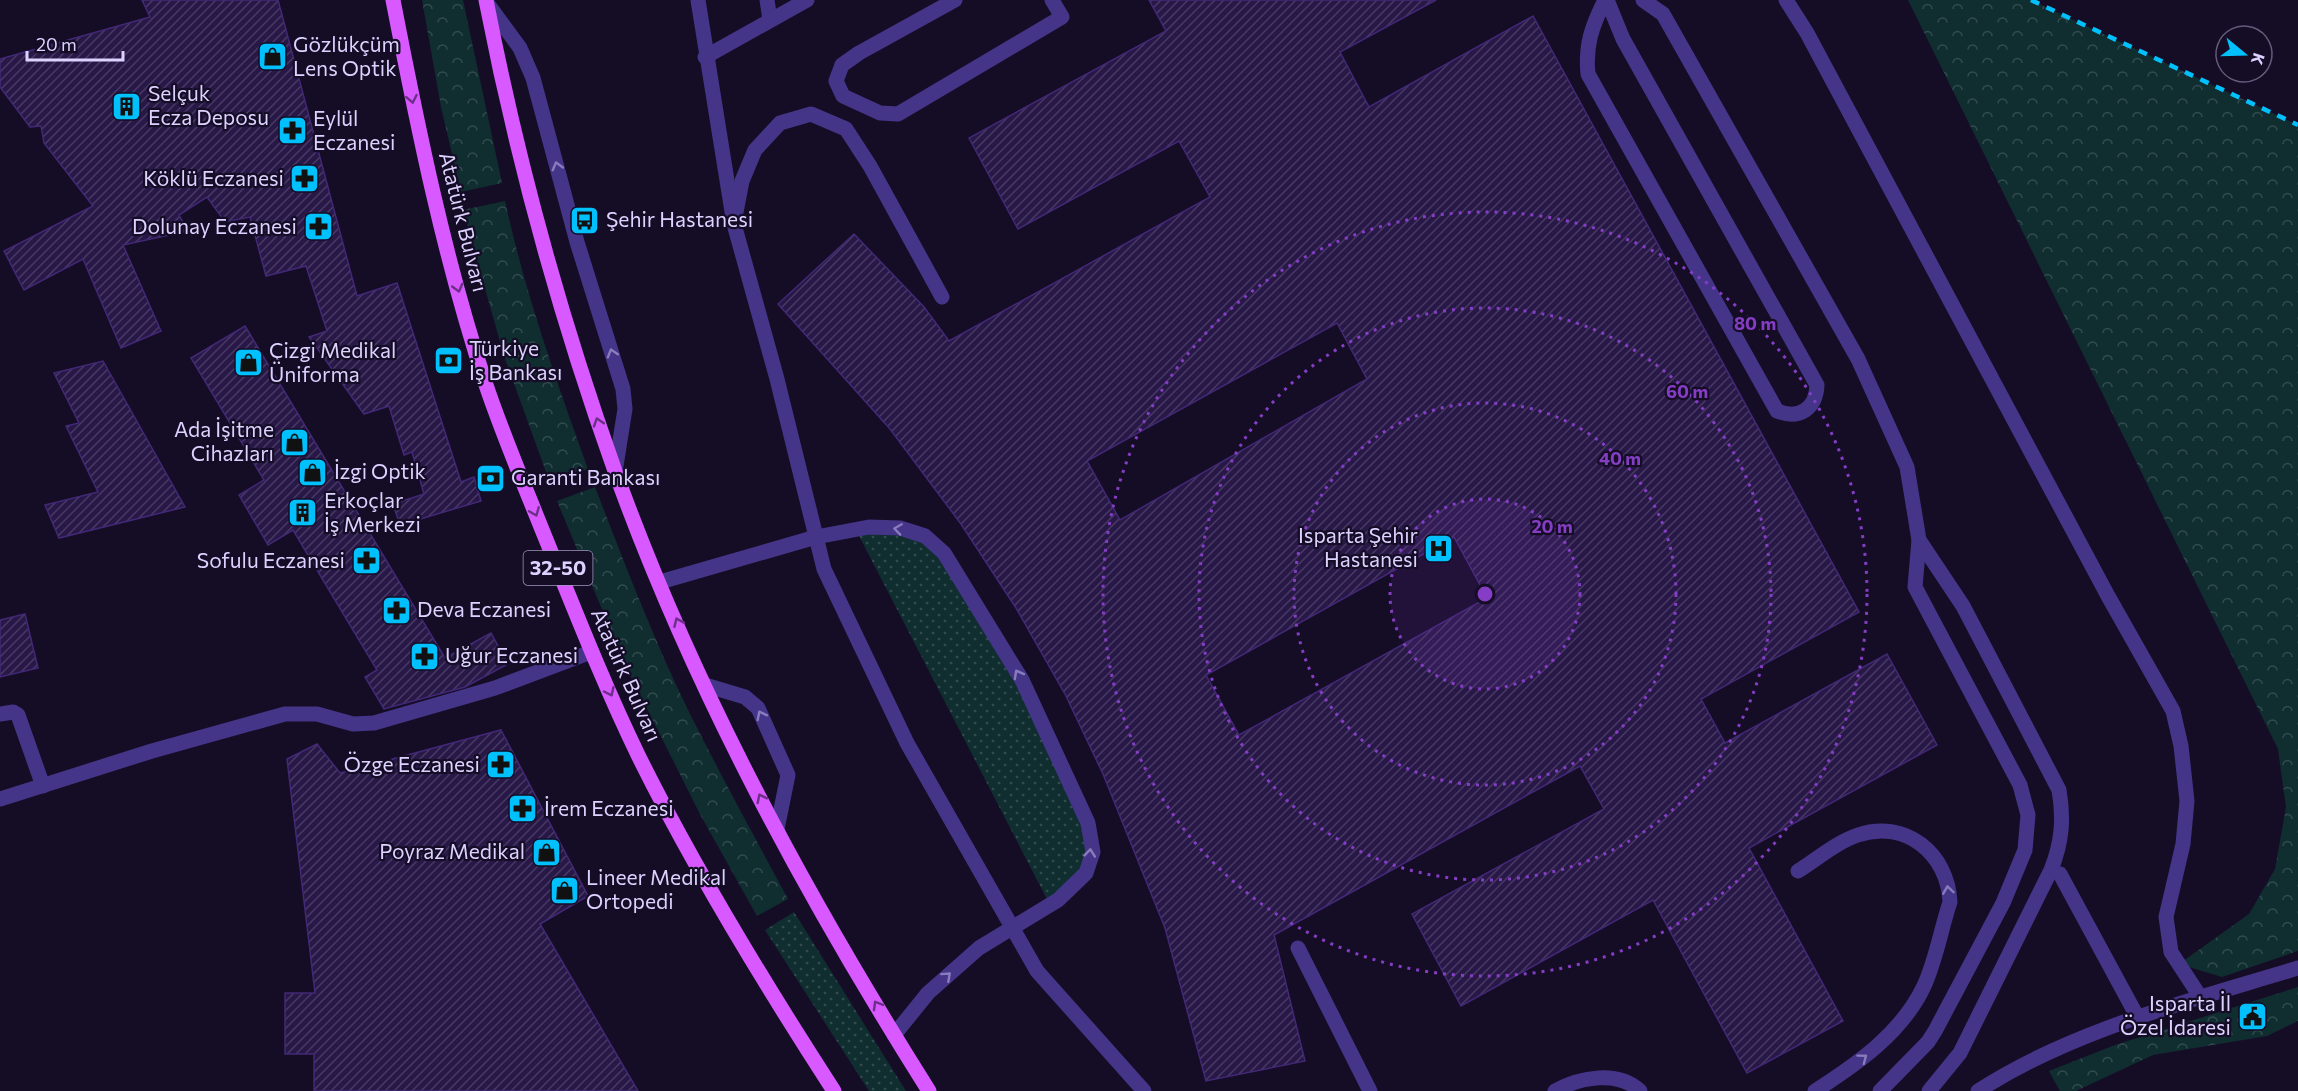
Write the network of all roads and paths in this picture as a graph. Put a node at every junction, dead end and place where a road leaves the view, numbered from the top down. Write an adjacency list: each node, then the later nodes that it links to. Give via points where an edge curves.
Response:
1 (393, 0): 19 (main road, Atatürk Bulvarı / 32-50, one-way to 19, via 421,146 468,327 502,429)
2 (698, 0): 12 (street)
3 (766, 0): 11 (street)
4 (807, 0): 11 (street)
5 (955, 0): 6 (street, via 842,65 836,81 843,96 880,113 898,114 1062,17)
6 (1052, 0)
7 (1606, 0): 7 (street, via 1623,39 1817,385 1817,395 1806,411 1796,415 1777,411 1588,74 1586,54 1591,29)
8 (1643, 0): 17 (street, via 1663,14 1858,359 1907,467)
9 (1786, 0): 30 (street, via 2173,711 2187,801 2183,844 2166,917 2171,952)
10 (487, 2): 15 (main road, one-way to 10, via 542,242); 15 (street, one-way to 10, via 624,427 623,388 577,242 533,78 520,48)
11 (770, 20): 12 (street)
12 (705, 57): 13 (street)
13 (734, 224): 14 (street, via 742,181 755,150 780,123 811,114 846,129); 16 (street)
14 (942, 297)
15 (615, 472): 18 (main road)
16 (816, 537): 18 (street); 27 (street, via 824,569 907,743); 27 (street, one-way to 16, via 1058,900 1086,873 1092,852 1088,823 1022,680 944,553 925,536 900,528 868,527)
17 (1919, 540): 41 (street, via 1915,587 2020,785 2028,814 2025,850 2003,903 1935,1031); 42 (street, via 1963,606 2059,790 2062,810 2059,850 2051,870 1960,1053)
18 (660, 582): 20 (main road, one-way to 18)
19 (591, 652): 22 (street, via 514,682 374,723 353,724 317,714 285,714); 34 (main road, Atatürk Bulvarı / 32-50, one-way to 34, via 639,757 708,885)
20 (705, 685): 24 (main road, one-way to 20); 24 (street, one-way to 20, via 788,775 758,708 745,697)
21 (0, 714): 22 (street, via 18,715)
22 (43, 786): 23 (street)
23 (0, 799)
24 (777, 829): 32 (main road, one-way to 24)
25 (1798, 871): 40 (street, one-way to 25, via 1893,1032 1924,987 1950,902 1949,889 1932,853 1912,838 1895,833 1856,835)
26 (2060, 874): 31 (street)
27 (1013, 928): 32 (street, one-way to 27, via 928,993 979,948); 36 (street, via 1037,971)
28 (1298, 948): 37 (street)
29 (2298, 968): 30 (street)
30 (2200, 998): 31 (street)
31 (2138, 1018): 43 (street, via 2025,1064)
32 (894, 1035): 35 (main road)
33 (1585, 1086): 38 (street); 39 (street, via 1604,1077 1632,1083)
34 (834, 1091)
35 (929, 1091)
36 (1143, 1091)
37 (1370, 1091)
38 (1555, 1091)
39 (1640, 1091)
40 (1815, 1091)
41 (1880, 1091)
42 (1929, 1091)
43 (1978, 1091)

